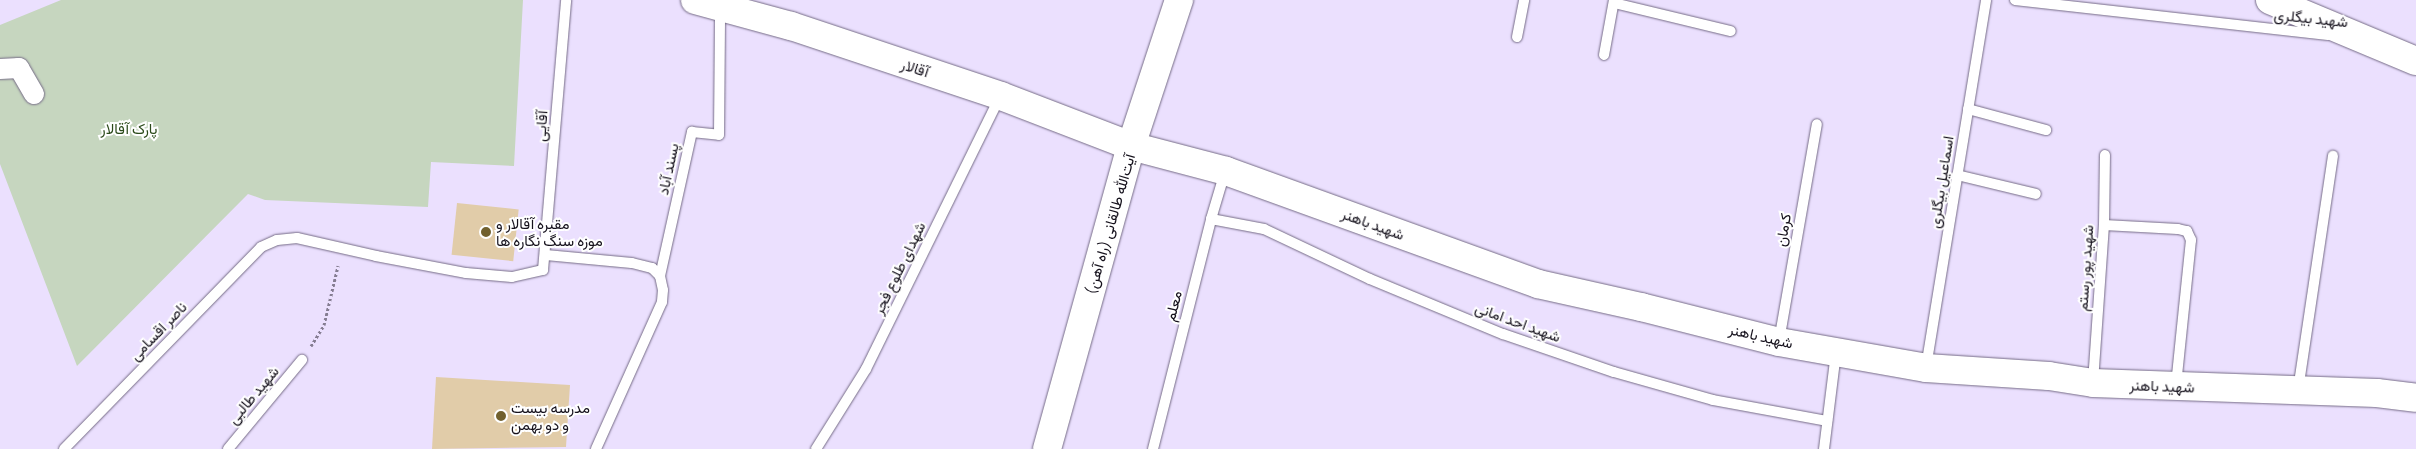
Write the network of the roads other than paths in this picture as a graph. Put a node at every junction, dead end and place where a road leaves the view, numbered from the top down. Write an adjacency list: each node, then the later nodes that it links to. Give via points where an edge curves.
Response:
1 (566, 0): 28 (lane, آقایی)
2 (1179, 0): 20 (street, (راه آهن) آیت‌الله طالقانی)
3 (1524, 0): 10 (lane)
4 (1986, 0): 17 (lane, اسماعیل بیگلری)
5 (2015, 0): 11 (lane, شهید بیگلری)
6 (2270, 0): 11 (street)
7 (1614, 1): 9 (lane); 12 (lane)
8 (708, 4): 16 (street, آقالار, via 791,26); 29 (lane, پسند آباد, via 719,135 692,132)
9 (1731, 31)
10 (1517, 37)
11 (2366, 40): 13 (street)
12 (1604, 55)
13 (2416, 60)
14 (0, 69): 15 (street, via 19,68)
15 (34, 94)
16 (1001, 96): 20 (street, آقالار); 42 (lane, شهدای طلوع فجر, via 866,368)
17 (1968, 109): 19 (lane); 24 (lane, اسماعیل بیگلری)
18 (1817, 124): 30 (lane, کرمان)
19 (2046, 130)
20 (1131, 146): 23 (street, شهید باهنر); 43 (street, (راه آهن) آیت‌الله طالقانی)
21 (2105, 155): 27 (lane, شهید پور رستم)
22 (2333, 156): 36 (lane)
23 (1226, 171): 26 (lane, معلم); 30 (street, شهید باهنر, via 1538,284)
24 (1957, 175): 25 (lane); 33 (lane, اسماعیل بیگلری)
25 (2036, 194)
26 (1211, 219): 38 (lane, شهید احد امانی, via 1264,229 1370,279 1485,326 1614,372 1713,400); 44 (lane, معلم)
27 (2104, 225): 34 (lane, شهید پور رستم); 35 (lane, via 2187,231 2191,240)
28 (546, 255): 29 (lane, via 632,263 652,268); 39 (lane, ناصر اقسامی, via 543,270 512,277 466,273 297,238 276,240 260,247)
29 (660, 276): 41 (lane, پسند آباد, via 662,302)
30 (1779, 342): 31 (street, شهید باهنر)
31 (1836, 352): 33 (street, شهید باهنر); 38 (lane)
32 (302, 360): 40 (lane, شهید طالبی)
33 (1926, 368): 34 (street, شهید باهنر, via 2049,376)
34 (2093, 383): 35 (street, شهید باهنر)
35 (2176, 386): 36 (street, شهید باهنر)
36 (2297, 391): 37 (street, شهید باهنر, via 2377,393)
37 (2416, 398)
38 (1827, 421): 45 (lane)
39 (64, 449)
40 (228, 449)
41 (596, 449)
42 (816, 449)
43 (1047, 449)
44 (1153, 449)
45 (1824, 449)

